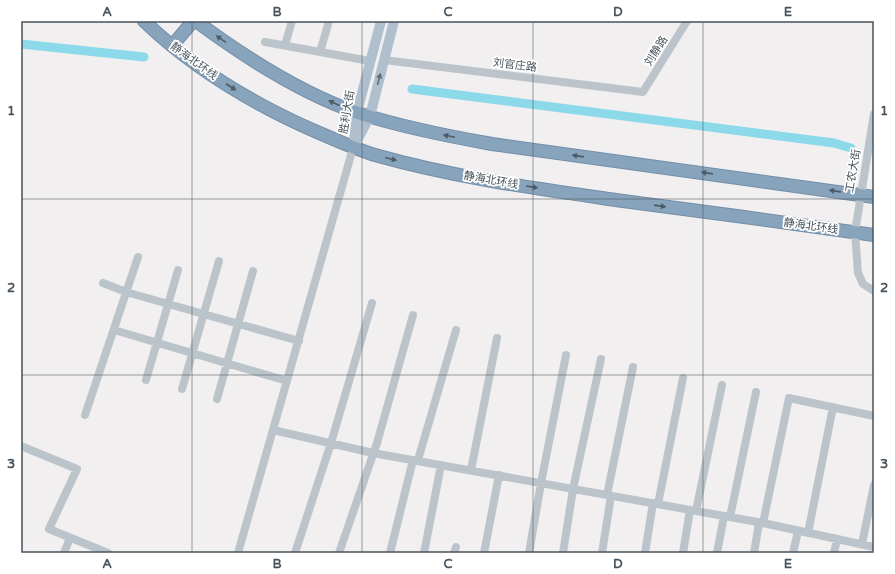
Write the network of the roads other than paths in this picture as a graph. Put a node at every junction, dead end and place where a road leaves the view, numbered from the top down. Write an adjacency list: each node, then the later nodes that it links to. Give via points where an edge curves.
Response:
1 (144, 21): 11 (highway, 静海北环线)
2 (193, 21): 11 (highway)
3 (196, 21): 16 (highway, one-way to 3, via 317,95 267,68)
4 (292, 21): 10 (street)
5 (329, 21): 12 (street)
6 (381, 21): 14 (main road, 胜利大街)
7 (394, 21): 13 (main road, 胜利大街)
8 (687, 21): 15 (street, 刘静路)
9 (265, 42): 10 (street)
10 (285, 45): 12 (street)
11 (172, 46): 20 (highway, 静海北环线, one-way to 20, via 253,100 294,122)
12 (320, 52): 14 (street)
13 (384, 60): 15 (street, 刘官庄路); 18 (main road, 胜利大街, one-way to 13)
14 (370, 61): 16 (main road, 胜利大街)
15 (643, 92)
16 (357, 112): 18 (highway); 20 (main road, 胜利大街)
17 (874, 114): 19 (street, 工农大街)
18 (370, 116): 20 (main road, 胜利大街); 21 (highway, one-way to 18, via 492,144)
19 (872, 137): 21 (street, 工农大街)
20 (353, 148): 23 (highway, 静海北环线, one-way to 23, via 427,168 506,184); 40 (street)
21 (860, 194): 22 (highway); 23 (street, 工农大街)
22 (874, 197)
23 (855, 232): 24 (highway, 静海北环线); 30 (street, 工农大街, via 858,273 863,284)
24 (874, 235)
25 (138, 257): 31 (street)
26 (219, 261): 34 (street)
27 (178, 270): 33 (street)
28 (253, 271): 36 (street)
29 (103, 284): 31 (street)
30 (874, 291)
31 (126, 292): 33 (street); 37 (street)
32 (372, 303): 58 (street)
33 (168, 304): 34 (street); 41 (street)
34 (204, 314): 36 (street); 42 (street)
35 (413, 315): 60 (street)
36 (238, 324): 40 (street); 45 (street)
37 (114, 330): 41 (street); 55 (street)
38 (456, 330): 61 (street)
39 (497, 338): 63 (street)
40 (299, 341): 49 (street)
41 (157, 343): 42 (street); 48 (street)
42 (192, 353): 45 (street); 51 (street)
43 (566, 355): 65 (street)
44 (601, 359): 67 (street)
45 (227, 363): 49 (street); 53 (street)
46 (633, 367): 68 (street)
47 (682, 378): 69 (street)
48 (146, 380)
49 (287, 381): 57 (street)
50 (722, 385): 70 (street)
51 (182, 389)
52 (756, 392): 71 (street)
53 (217, 399)
54 (833, 407): 56 (street); 72 (street, via 789,398); 74 (street)
55 (85, 415)
56 (874, 416)
57 (273, 430): 58 (street); 81 (street)
58 (331, 443): 60 (street); 82 (street)
59 (21, 446): 75 (street, via 77,469 49,529)
60 (373, 453): 61 (street); 83 (street)
61 (416, 460): 62 (street); 84 (street)
62 (441, 465): 63 (street); 85 (street)
63 (471, 470): 64 (street)
64 (499, 475): 65 (street); 86 (street)
65 (541, 483): 67 (street); 87 (street)
66 (874, 485): 77 (street)
67 (573, 489): 68 (street); 88 (street)
68 (609, 495): 69 (street); 89 (street)
69 (655, 504): 70 (street); 90 (street)
70 (693, 511): 71 (street); 91 (street)
71 (727, 517): 72 (street); 92 (street)
72 (761, 523): 73 (street); 93 (street)
73 (798, 531): 74 (street); 94 (street)
74 (808, 533): 76 (street)
75 (70, 538): 79 (street); 80 (street)
76 (837, 539): 77 (street); 95 (street)
77 (862, 544): 78 (street)
78 (872, 549)
79 (64, 553)
80 (108, 553)
81 (238, 553)
82 (295, 553)
83 (339, 553)
84 (390, 553)
85 (424, 553)
86 (484, 553)
87 (529, 553)
88 (563, 553)
89 (602, 553)
90 (645, 553)
91 (683, 553)
92 (717, 553)
93 (754, 553)
94 (793, 553)
95 (834, 553)

